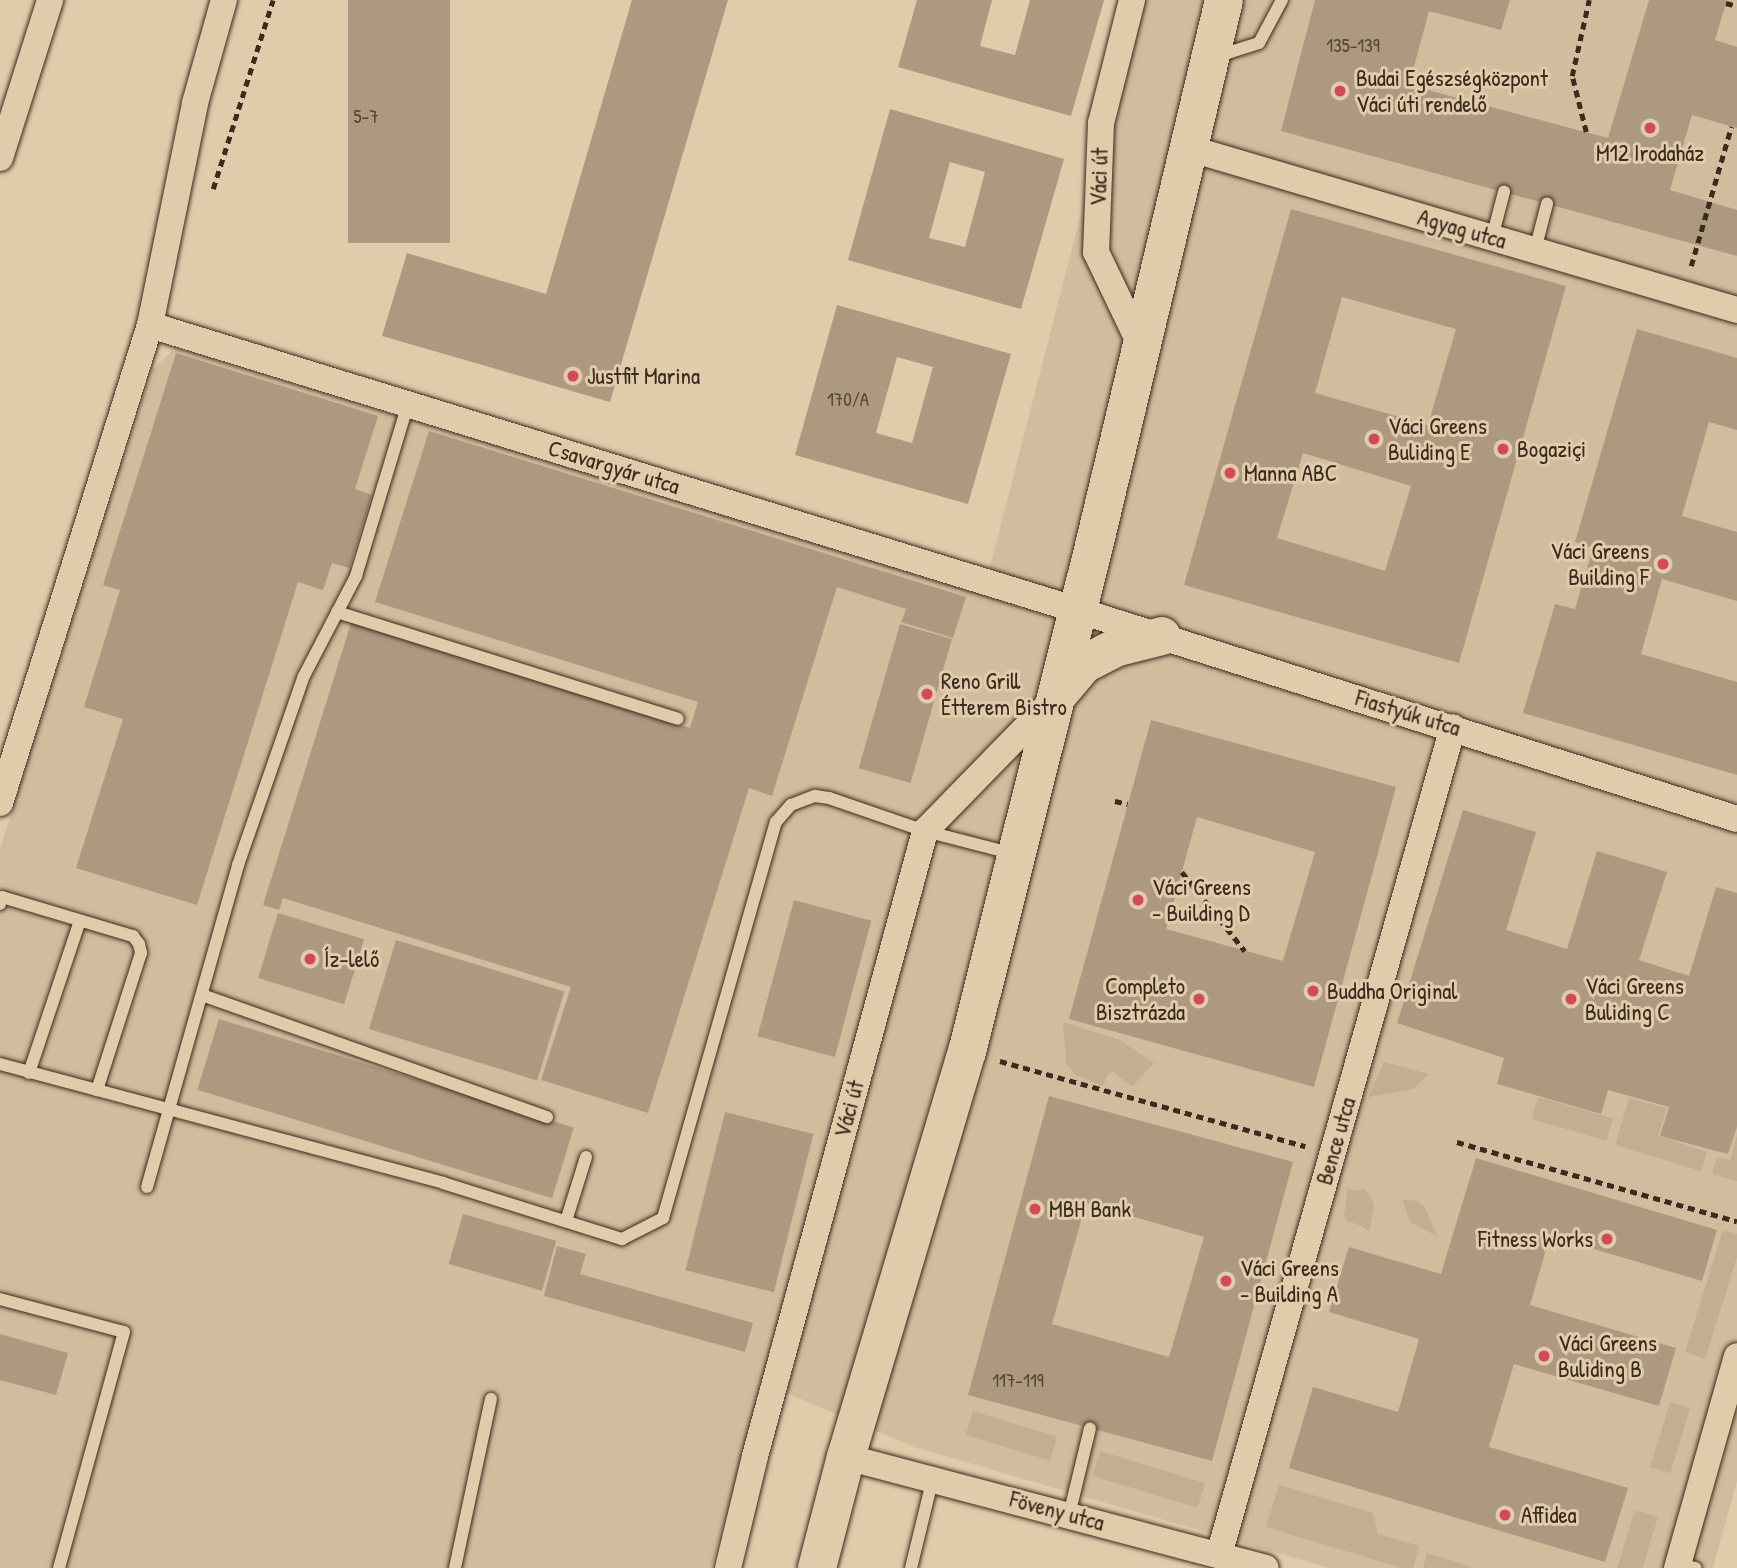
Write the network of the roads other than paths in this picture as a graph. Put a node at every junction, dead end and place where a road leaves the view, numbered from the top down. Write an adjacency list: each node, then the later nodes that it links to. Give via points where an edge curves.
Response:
1 (50, 0): 8 (street)
2 (225, 0): 14 (street, via 195,103)
3 (1132, 0): 15 (street, Váci út, via 1101,123 1096,252)
4 (1224, 0): 6 (main road)
5 (1282, 0): 6 (lane, via 1259,43)
6 (1208, 60): 7 (main road)
7 (1188, 148): 11 (street, Agyag utca); 15 (main road)
8 (0, 158)
9 (1504, 192): 11 (lane)
10 (1547, 204): 12 (lane)
11 (1492, 238): 12 (street, Agyag utca)
12 (1535, 250): 13 (street, Agyag utca)
13 (1737, 310)
14 (150, 324): 16 (street, Csavargyár utca); 23 (street)
15 (1142, 348): 17 (main road)
16 (408, 404): 17 (street, Csavargyár utca); 18 (lane, via 356,576)
17 (1077, 610): 19 (street, Fiastyúk utca); 20 (main road)
18 (337, 612): 21 (lane); 29 (lane, via 304,676 238,864)
19 (1162, 636): 20 (main road, via 1118,647 1084,664); 22 (street, Fiastyúk utca)
20 (1056, 698): 25 (street, Váci út); 26 (main road)
21 (678, 719)
22 (1453, 727): 24 (street, Fiastyúk utca); 45 (street, Bence utca)
23 (0, 803)
24 (1737, 819)
25 (925, 831): 26 (lane); 37 (lane, via 829,798 815,796 791,805 776,822 663,1218 622,1239); 49 (street, Váci út)
26 (1015, 854): 42 (main road, via 967,1052)
27 (1, 901): 28 (lane)
28 (80, 921): 31 (lane); 32 (lane, via 133,936 141,953)
29 (202, 995): 33 (lane); 34 (lane)
30 (0, 1064): 31 (lane)
31 (29, 1073): 32 (lane)
32 (97, 1090): 33 (lane)
33 (170, 1110): 36 (lane); 37 (lane)
34 (547, 1117)
35 (586, 1157): 37 (lane)
36 (146, 1187)
37 (566, 1221)
38 (0, 1298): 47 (lane, via 124,1332)
39 (1737, 1356): 46 (street)
40 (491, 1399): 48 (lane)
41 (1090, 1428): 44 (lane)
42 (846, 1457): 43 (street, Föveny utca); 50 (main road)
43 (933, 1478): 44 (street, Föveny utca); 51 (lane)
44 (1069, 1514): 45 (street, Föveny utca)
45 (1219, 1555): 52 (street, Föveny utca)
46 (1684, 1567)
47 (59, 1568)
48 (455, 1568)
49 (728, 1568)
50 (817, 1568)
51 (911, 1568)
52 (1266, 1568)

